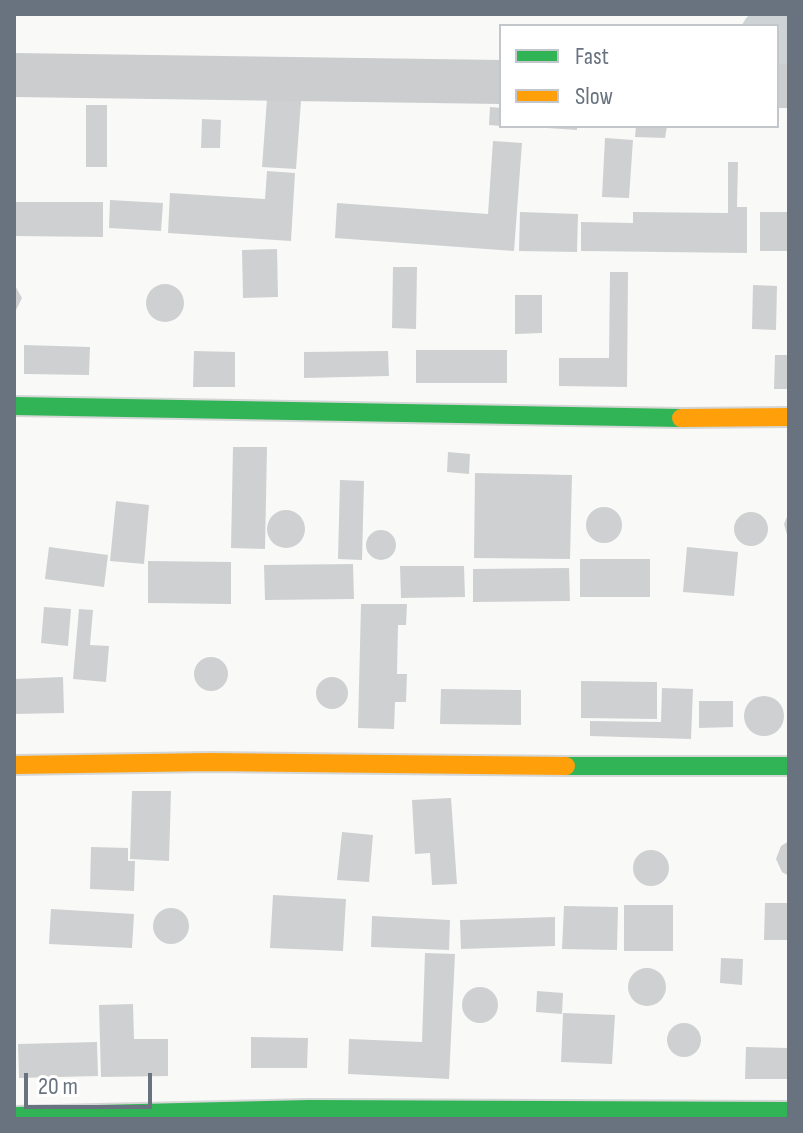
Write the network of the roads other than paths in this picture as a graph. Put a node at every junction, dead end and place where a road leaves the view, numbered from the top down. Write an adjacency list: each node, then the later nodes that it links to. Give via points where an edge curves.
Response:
1 (14, 75): 2 (street)
2 (499, 82)
3 (14, 406): 4 (street)
4 (789, 417)
5 (14, 765): 6 (street)
6 (789, 766)
7 (789, 1111): 8 (street, via 309,1109)
8 (14, 1116)

